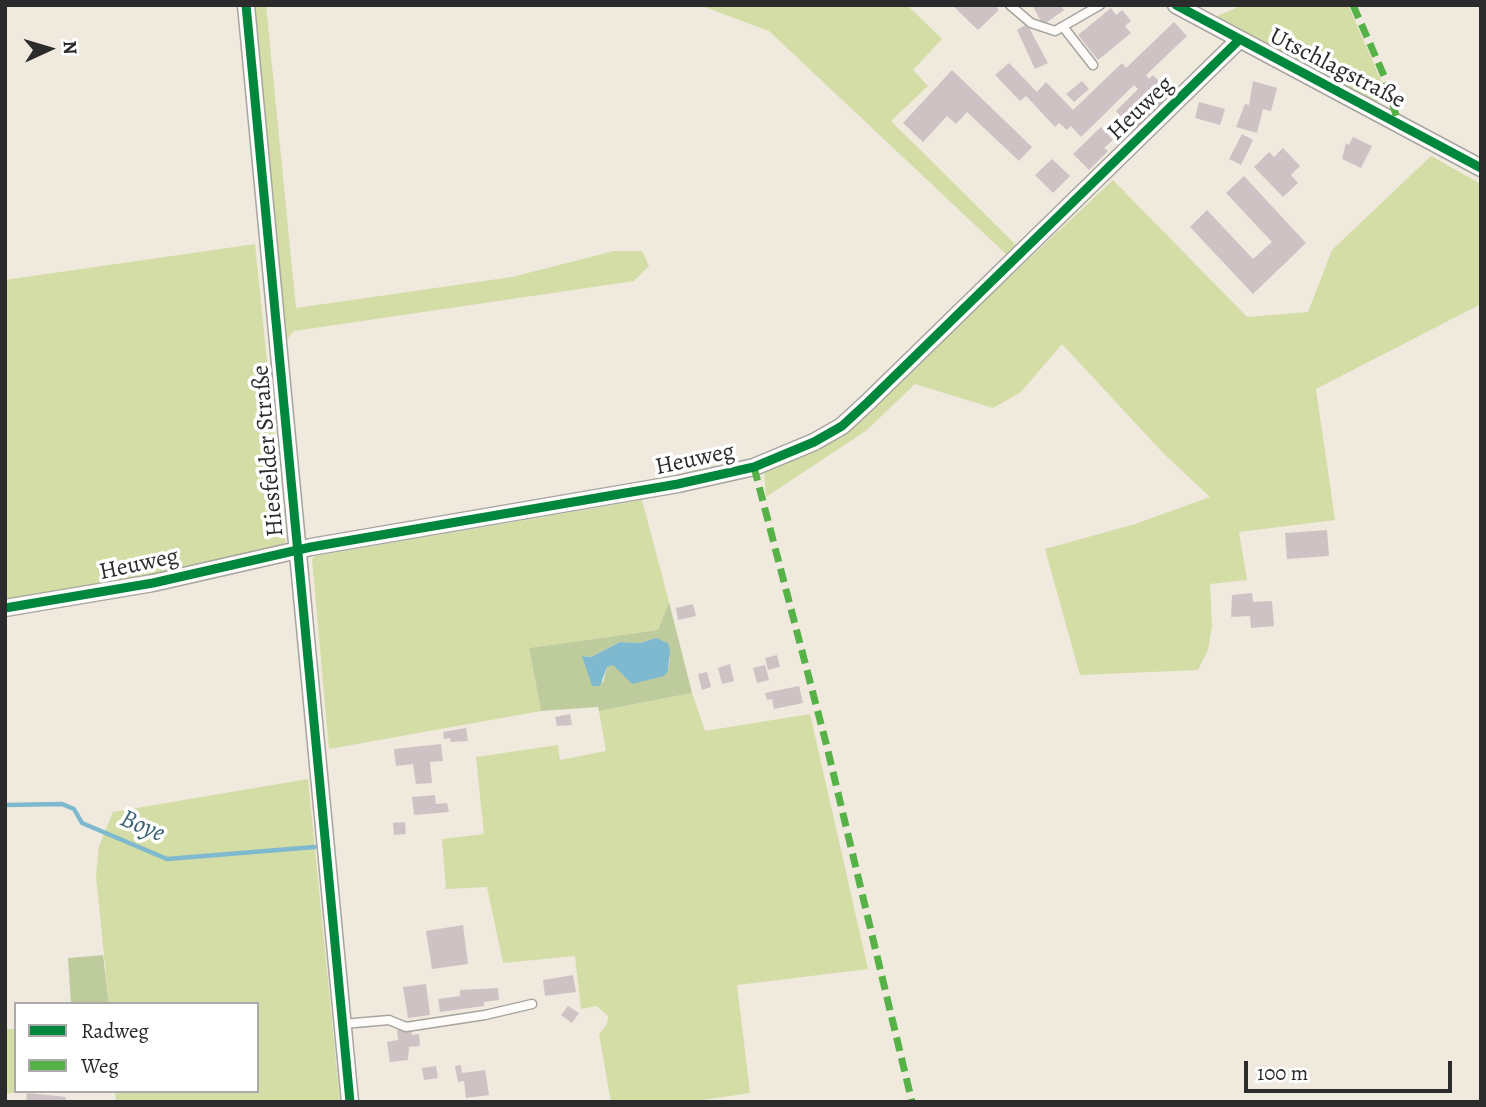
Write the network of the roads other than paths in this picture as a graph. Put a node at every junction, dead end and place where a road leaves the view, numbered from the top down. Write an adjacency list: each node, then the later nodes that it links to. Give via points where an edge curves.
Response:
1 (246, 5): 9 (street, Hiesfelder Straße)
2 (1010, 5): 5 (lane, via 1041,28)
3 (1100, 5): 5 (lane)
4 (1176, 5): 6 (street, Utschlagstraße)
5 (1064, 28): 7 (lane)
6 (1239, 40): 8 (street, Utschlagstraße); 9 (street, Heuweg, via 868,402 842,426 814,442 754,467 691,482)
7 (1093, 65)
8 (1481, 168)
9 (297, 551): 10 (street, Heuweg); 12 (street, Hiesfelder Straße)
10 (5, 608)
11 (533, 1004): 12 (lane, via 406,1027 389,1020)
12 (343, 1024): 13 (street, Hiesfelder Straße)
13 (350, 1102)

